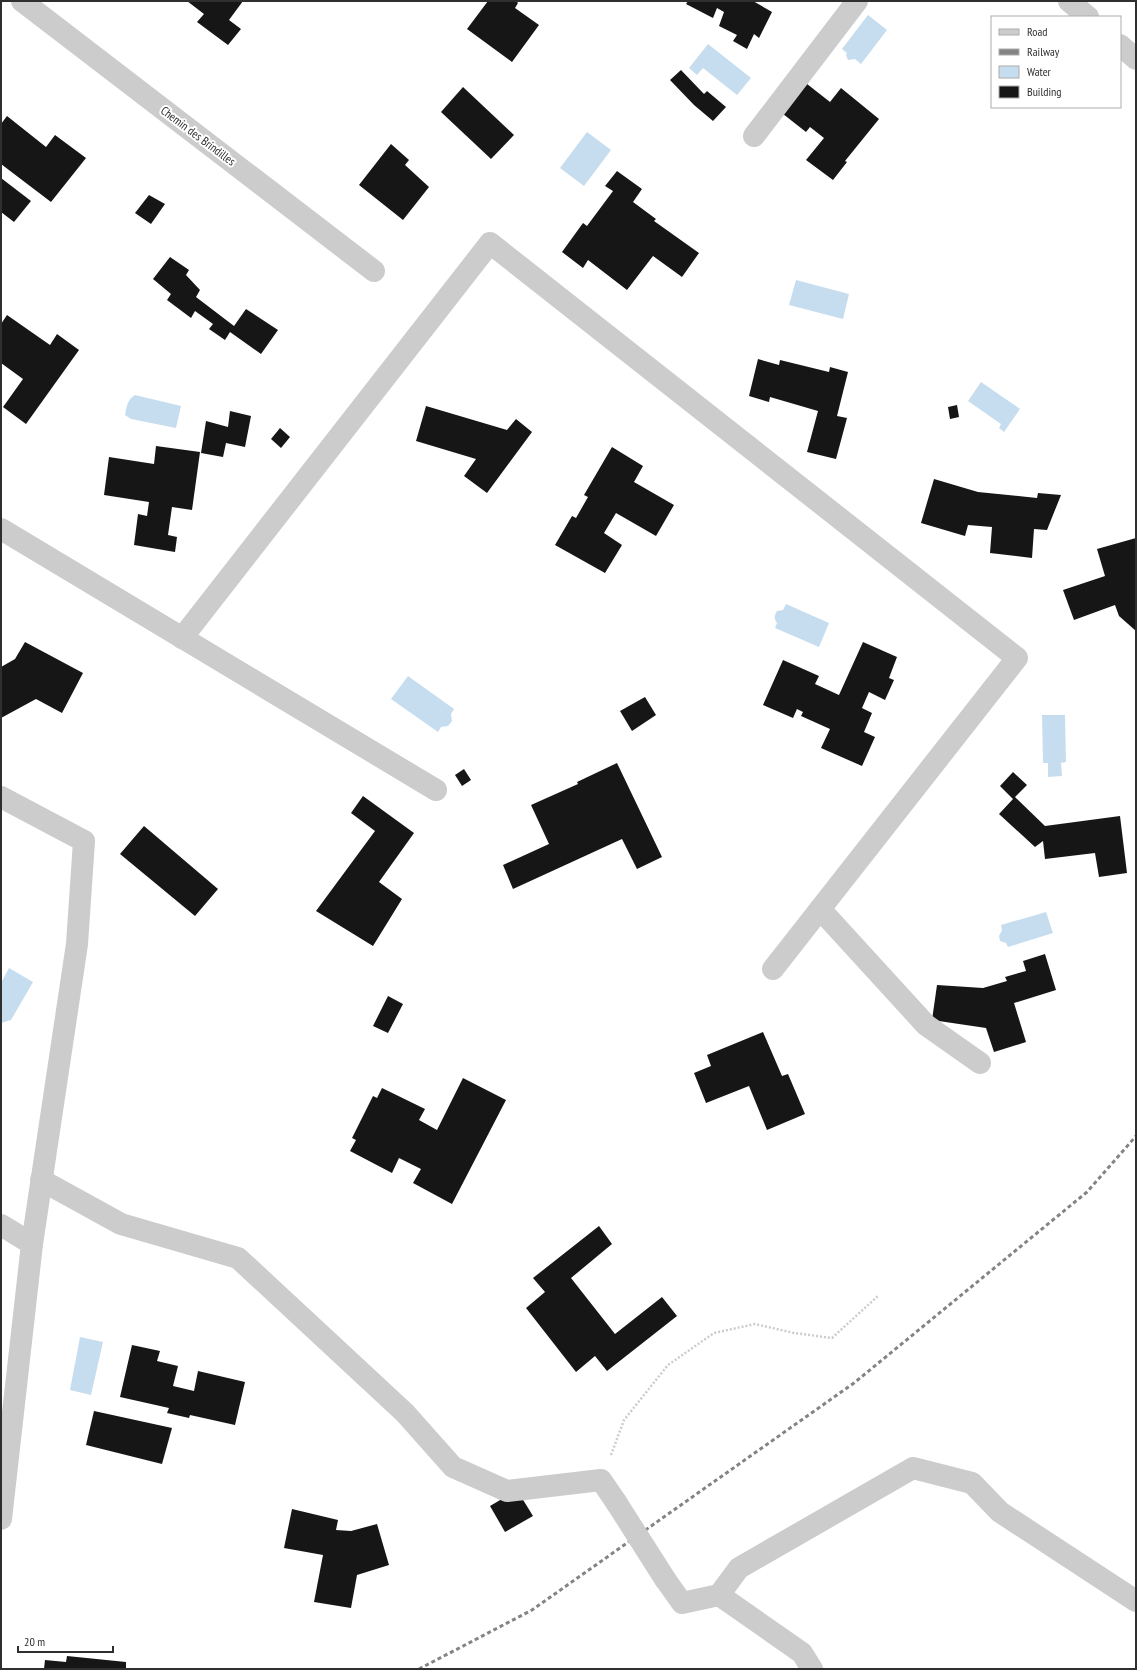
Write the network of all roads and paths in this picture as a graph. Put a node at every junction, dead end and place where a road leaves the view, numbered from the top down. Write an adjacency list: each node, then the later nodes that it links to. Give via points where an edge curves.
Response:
1 (22, 1): 8 (street, Chemin des Brindilles)
2 (857, 1): 7 (street)
3 (1069, 1): 4 (street)
4 (1087, 16)
5 (1121, 46): 6 (street)
6 (1136, 59)
7 (754, 136)
8 (374, 271)
9 (1, 529): 10 (street)
10 (182, 638): 11 (street); 13 (street, via 490,243 1017,658)
11 (436, 790)
12 (1, 796): 16 (street, via 84,841 77,944)
13 (820, 909): 14 (street); 15 (street, via 926,1025)
14 (773, 969)
15 (980, 1063)
16 (42, 1180): 18 (street); 20 (street, via 121,1224 238,1258 406,1413 453,1467 508,1491)
17 (1, 1225): 18 (street)
18 (32, 1244): 21 (street)
19 (879, 1295): 20 (path, via 832,1338 755,1324 714,1333 668,1365 624,1420)
20 (601, 1480): 22 (street, bridge, via 682,1603)
21 (1, 1519)
22 (719, 1595): 23 (street, via 740,1568 913,1468 972,1483 1000,1512); 24 (street, via 802,1653)
23 (1136, 1602)
24 (812, 1669)

